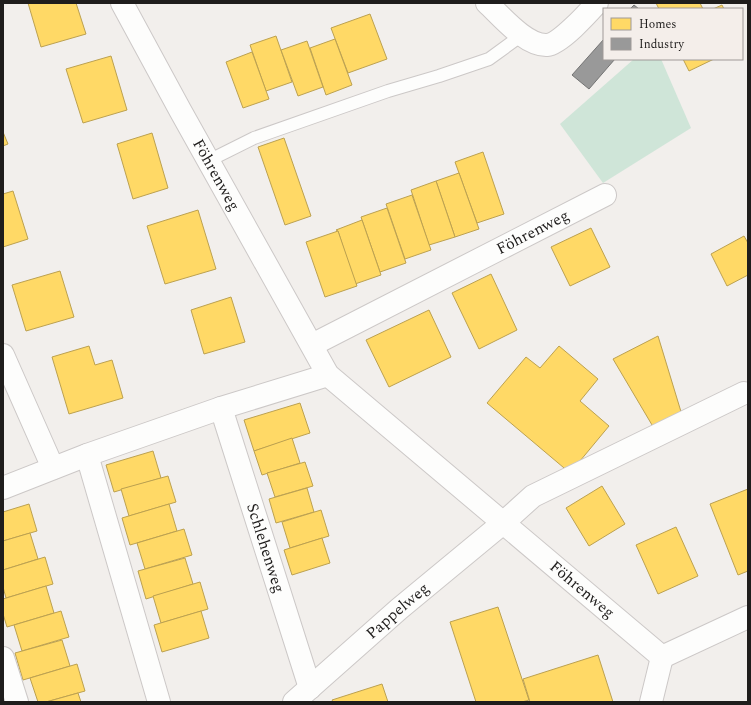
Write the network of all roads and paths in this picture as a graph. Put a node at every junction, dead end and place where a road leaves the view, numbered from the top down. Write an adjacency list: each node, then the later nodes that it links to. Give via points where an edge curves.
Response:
1 (122, 3): 5 (street, Föhrenweg)
2 (487, 3): 4 (street)
3 (597, 3): 4 (street, via 560,40 548,45)
4 (522, 35): 5 (lane, via 489,59 388,90 254,138)
5 (208, 161): 7 (street, Föhrenweg)
6 (605, 194): 7 (street, Föhrenweg)
7 (312, 345): 9 (street, Föhrenweg)
8 (3, 356): 13 (street)
9 (328, 375): 11 (street); 15 (street, Föhrenweg)
10 (744, 393): 15 (street, via 533,496)
11 (221, 408): 12 (street); 19 (street, Schlehenweg)
12 (87, 455): 13 (street); 21 (street)
13 (52, 468): 14 (street)
14 (3, 488)
15 (503, 523): 17 (street, Föhrenweg); 19 (street, Pappelweg, via 399,609)
16 (748, 617): 17 (street)
17 (662, 657): 22 (street)
18 (3, 658): 20 (street)
19 (302, 695)
20 (17, 702)
21 (159, 702)
22 (651, 702)

